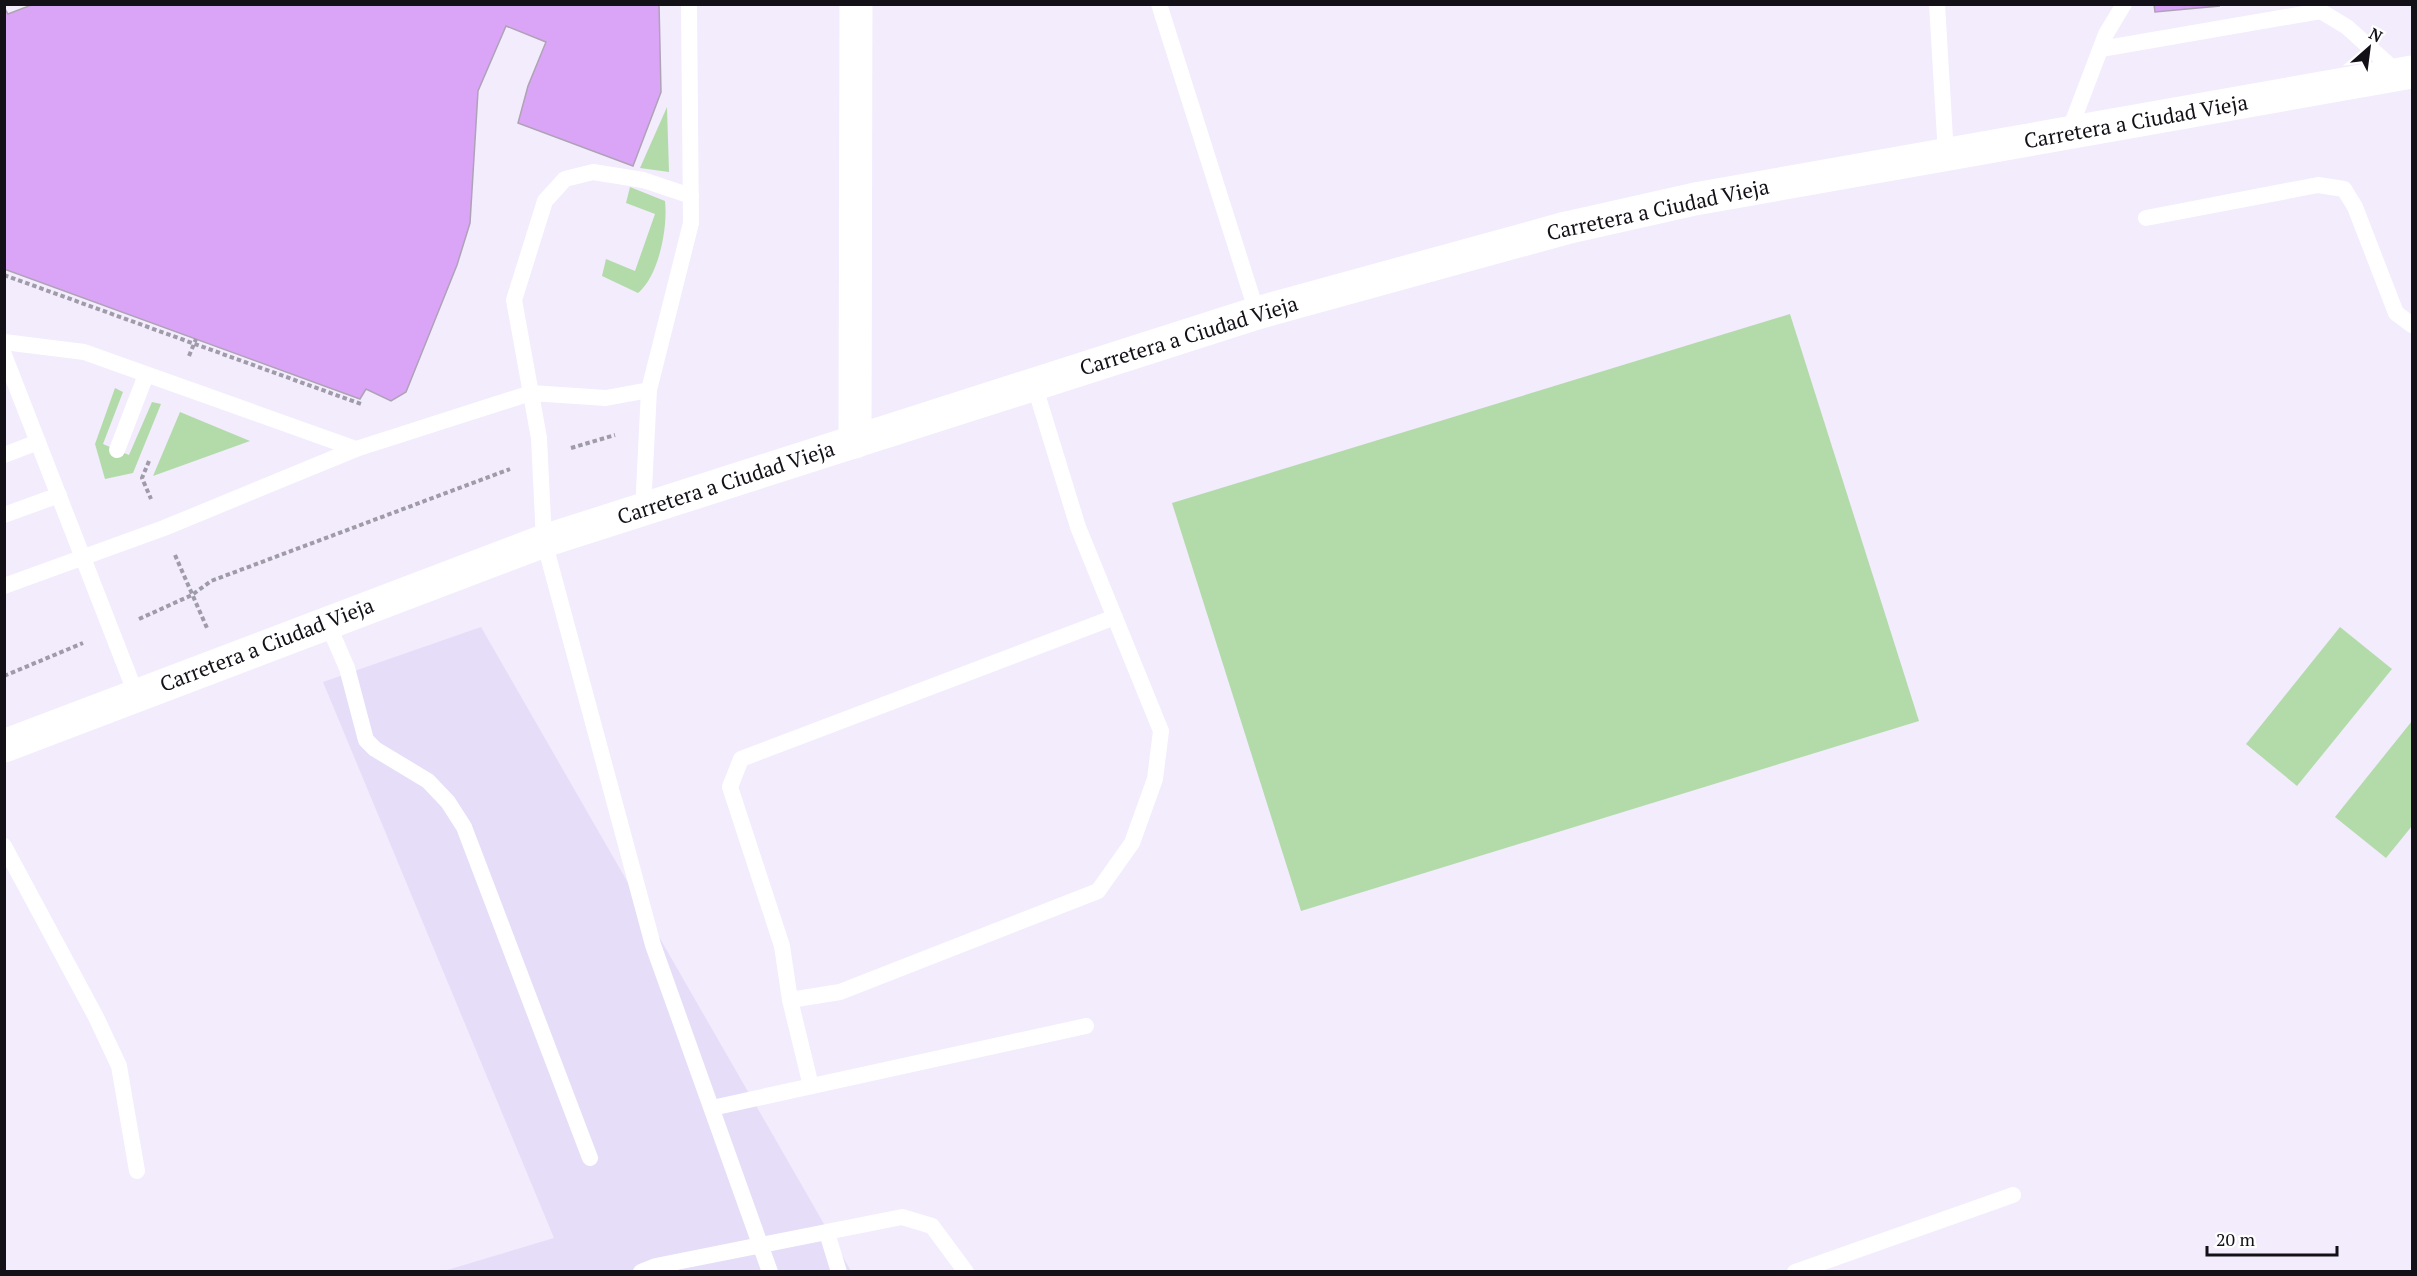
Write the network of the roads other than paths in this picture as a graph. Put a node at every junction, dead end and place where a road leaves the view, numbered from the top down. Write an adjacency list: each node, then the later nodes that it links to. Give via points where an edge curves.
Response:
1 (689, 4): 11 (lane)
2 (856, 4): 22 (main road)
3 (1159, 4): 13 (lane)
4 (1937, 4): 10 (lane)
5 (2124, 4): 7 (lane)
6 (2316, 8): 7 (lane); 8 (lane)
7 (2101, 49): 9 (lane)
8 (2406, 73): 9 (main road, Carretera a Ciudad Vieja)
9 (2068, 135): 10 (main road, Carretera a Ciudad Vieja)
10 (1946, 155): 13 (main road, Carretera a Ciudad Vieja, via 1695,199)
11 (691, 196): 19 (lane, via 691,223); 20 (lane, via 643,180 593,172 565,179 545,201 514,300)
12 (2146, 218): 14 (lane, via 2318,185 2344,189 2355,207 2396,313)
13 (1257, 313): 18 (main road, Carretera a Ciudad Vieja)
14 (2412, 325)
15 (4, 342): 17 (lane, via 84,352)
16 (4, 355): 21 (lane)
17 (146, 375): 23 (lane); 24 (lane)
18 (1034, 384): 22 (main road, Carretera a Ciudad Vieja); 32 (lane, via 1078,527)
19 (649, 390): 20 (lane, via 606,398); 27 (lane)
20 (531, 393): 23 (lane); 29 (lane, via 539,438)
21 (38, 442): 25 (lane); 26 (lane)
22 (855, 442): 27 (main road, Carretera a Ciudad Vieja)
23 (356, 448): 30 (lane, via 164,528)
24 (117, 450)
25 (4, 455)
26 (59, 495): 28 (lane); 30 (lane)
27 (644, 510): 29 (main road, Carretera a Ciudad Vieja)
28 (4, 515)
29 (544, 541): 33 (main road, Carretera a Ciudad Vieja); 40 (lane, via 653,945)
30 (82, 556): 31 (lane); 34 (lane)
31 (4, 586)
32 (1115, 617): 37 (lane, via 1161,731 1155,779 1132,843 1098,891 840,992); 37 (lane, via 741,759 730,788 782,946)
33 (327, 622): 34 (main road, Carretera a Ciudad Vieja); 41 (lane, via 346,668 366,740 428,781 464,827)
34 (136, 694): 35 (main road, Carretera a Ciudad Vieja)
35 (4, 746)
36 (4, 846): 42 (lane, via 119,1066)
37 (790, 1000): 39 (lane)
38 (1086, 1026): 39 (lane)
39 (811, 1086): 40 (lane)
40 (712, 1108): 45 (lane)
41 (590, 1158)
42 (136, 1171)
43 (2013, 1195): 50 (lane)
44 (826, 1233): 45 (lane); 48 (lane); 49 (lane, via 902,1217 932,1226)
45 (762, 1246): 46 (lane); 47 (lane)
46 (652, 1270)
47 (770, 1272)
48 (839, 1272)
49 (966, 1272)
50 (1795, 1272)

